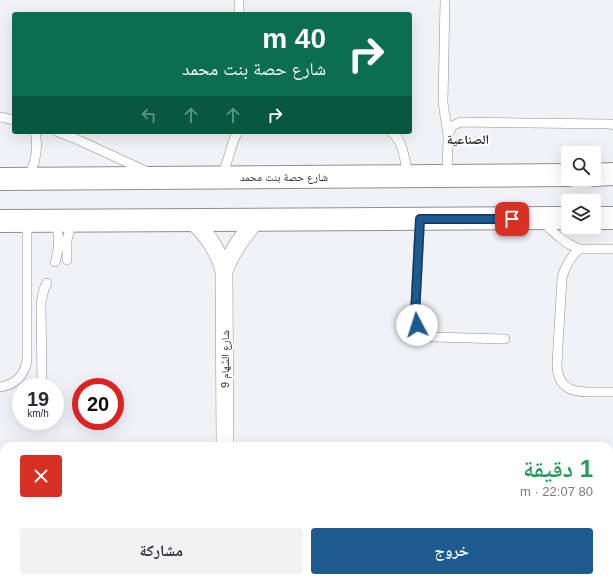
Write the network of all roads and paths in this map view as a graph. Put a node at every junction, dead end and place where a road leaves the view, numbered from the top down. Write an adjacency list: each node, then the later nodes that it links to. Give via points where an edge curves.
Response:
1 (239, 0): 3 (lane)
2 (445, 0): 11 (lane, via 443,103)
3 (238, 12)
4 (0, 117): 5 (lane)
5 (12, 120)
6 (613, 125): 11 (lane, via 466,121 452,126)
7 (35, 134): 20 (lane, via 35,157)
8 (63, 134): 17 (lane)
9 (237, 134): 18 (lane)
10 (394, 134): 15 (lane, via 401,144)
11 (448, 135): 16 (lane)
12 (613, 174): 14 (street)
13 (561, 175): 16 (street, شارع حصة بنت محمد)
14 (601, 175)
15 (408, 176): 16 (street, شارع حصة بنت محمد); 18 (street, شارع حصة بنت محمد)
16 (447, 176)
17 (160, 178): 18 (street, شارع حصة بنت محمد); 20 (street, شارع حصة بنت محمد)
18 (222, 178)
19 (0, 179): 20 (street, شارع حصة بنت محمد)
20 (28, 179)
21 (542, 218): 22 (street); 25 (street); 31 (lane, via 559,237)
22 (561, 218)
23 (601, 218): 24 (street)
24 (613, 218)
25 (420, 219): 27 (street); 37 (lane, via 415,315 420,330 434,337)
26 (191, 220): 27 (street); 30 (street); 35 (street, شارع السِّهام 9, via 212,243)
27 (257, 220): 35 (street, شارع السِّهام 9, via 241,238)
28 (0, 221): 29 (street)
29 (27, 221): 30 (street); 39 (lane, via 27,360 20,377 15,382)
30 (63, 221): 33 (lane, via 67,240); 34 (lane)
31 (579, 249): 32 (lane); 40 (lane, via 567,264 562,278 558,376 565,386 576,391)
32 (613, 249)
33 (67, 260)
34 (55, 262)
35 (224, 271): 41 (street, شارع السِّهام 9)
36 (47, 283): 38 (lane, via 41,303)
37 (505, 339)
38 (42, 378)
39 (0, 387)
40 (613, 392)
41 (225, 442)

